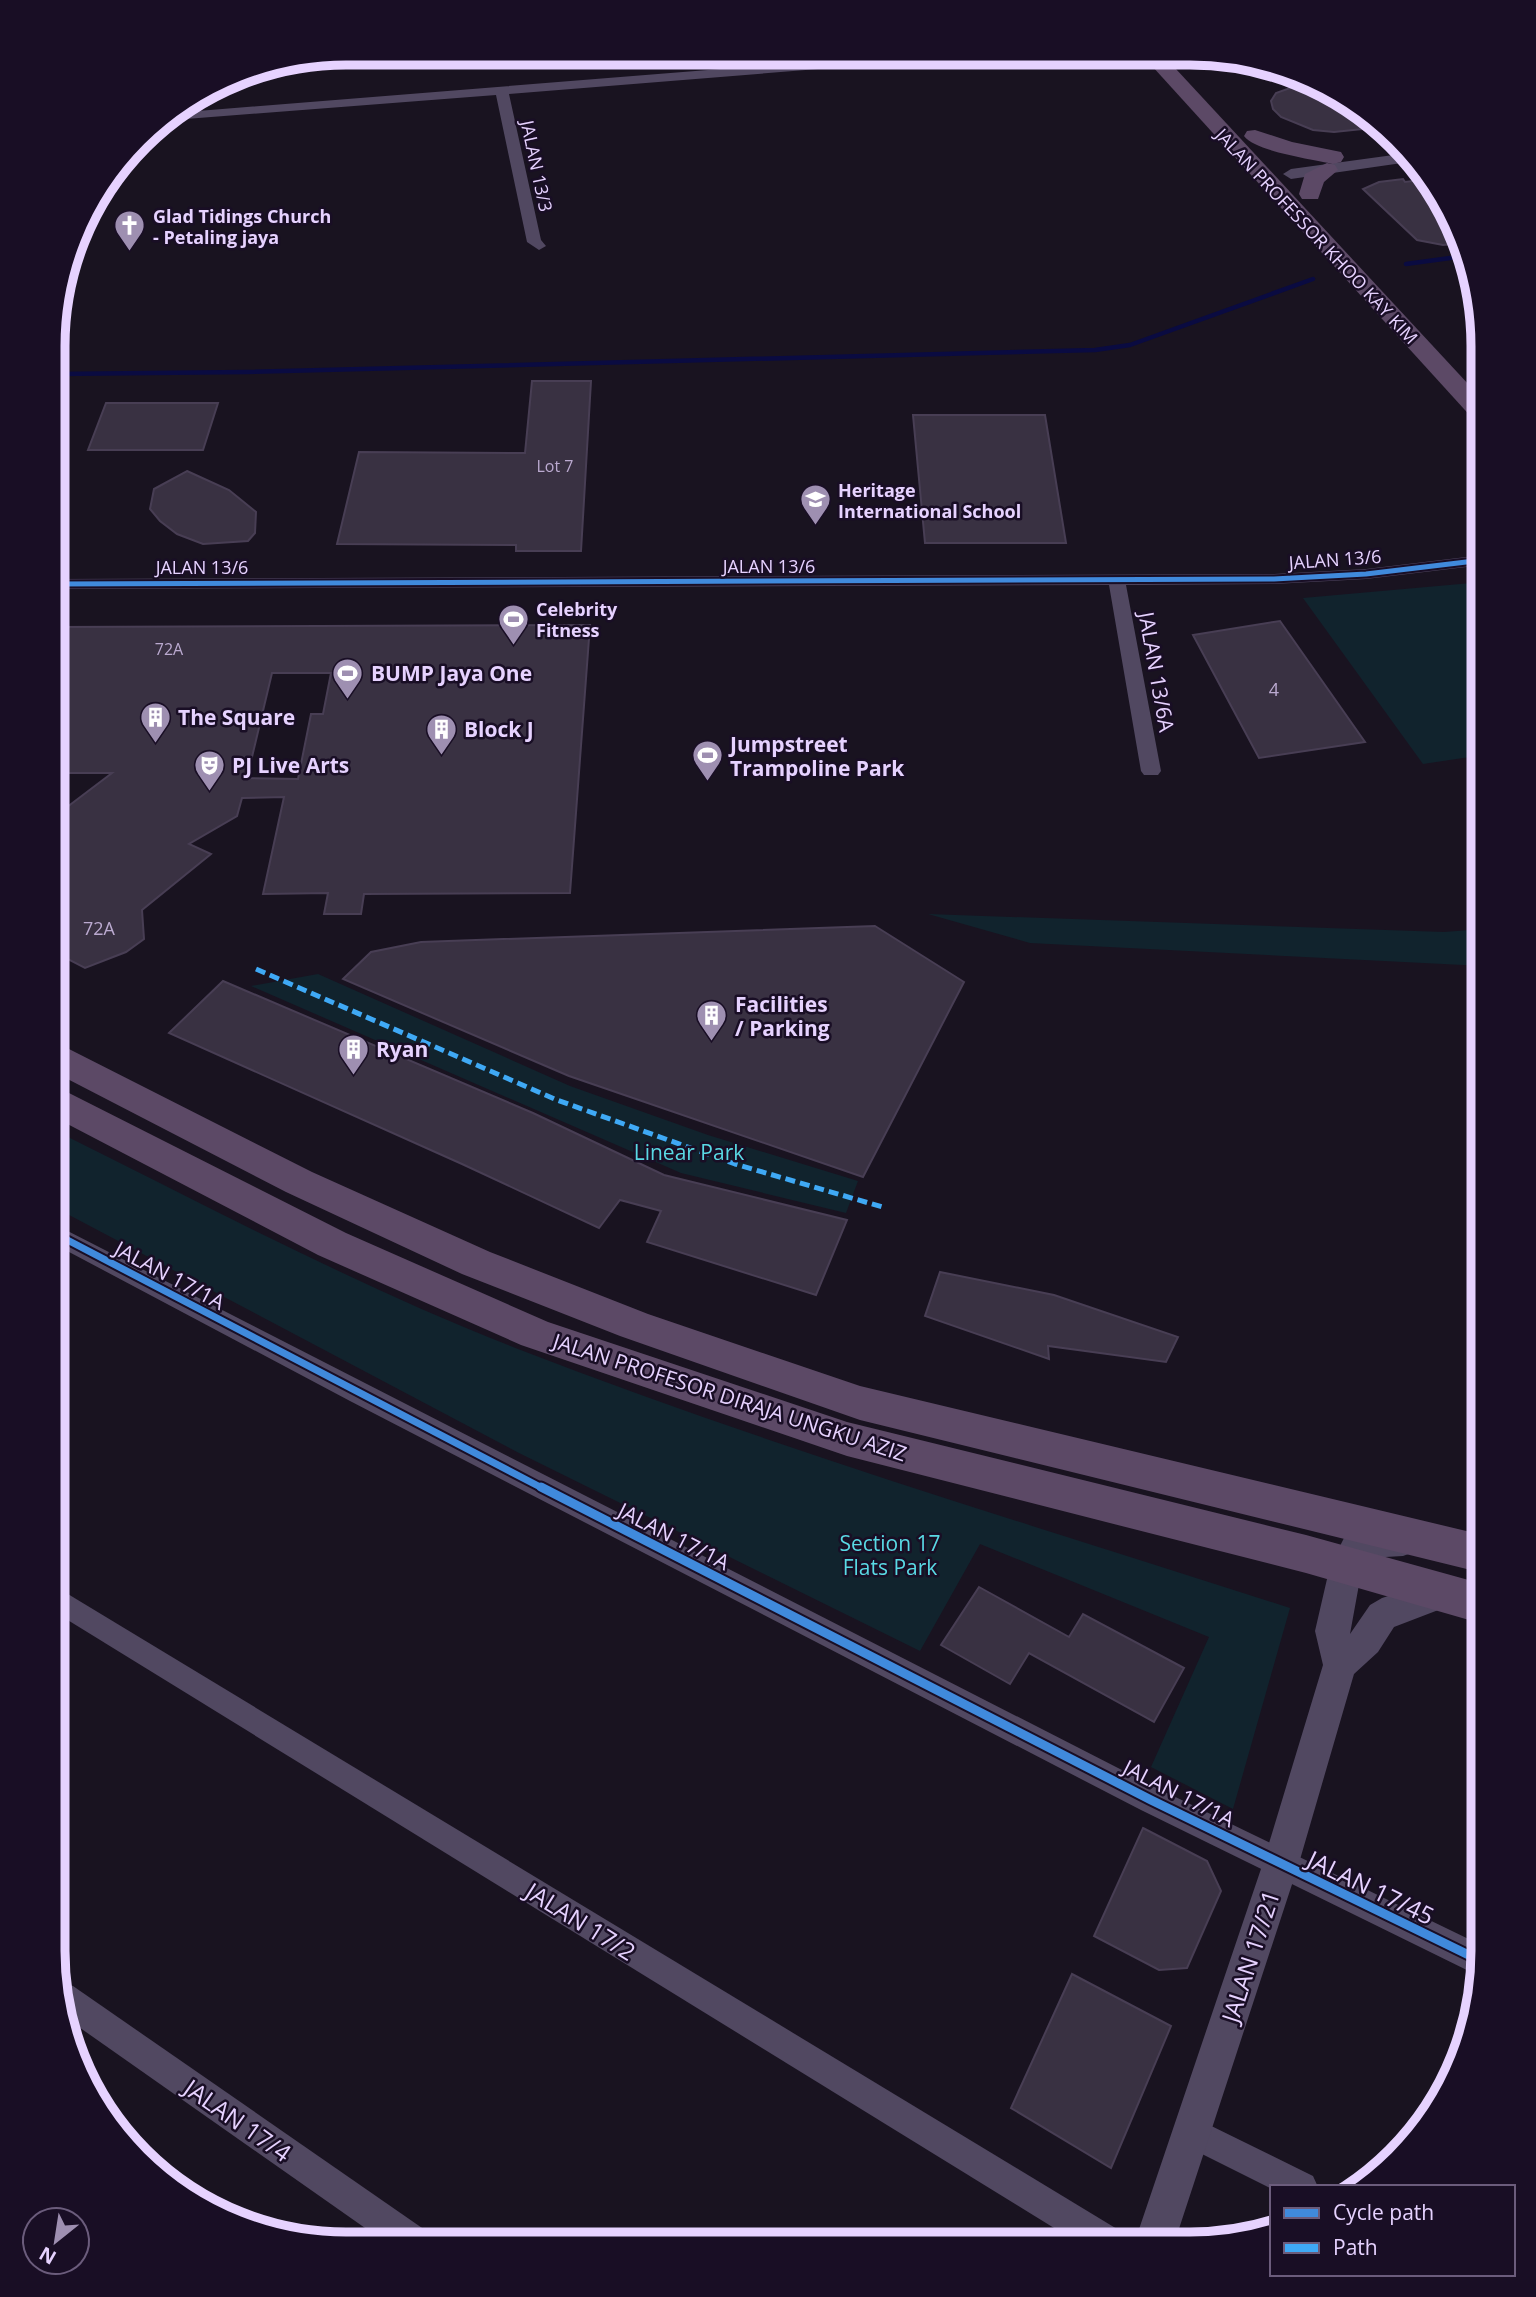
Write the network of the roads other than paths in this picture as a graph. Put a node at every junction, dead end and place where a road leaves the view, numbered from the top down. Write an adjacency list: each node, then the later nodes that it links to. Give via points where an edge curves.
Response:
1 (785, 65): 4 (street)
2 (1161, 65): 6 (main road, JALAN PROFESSOR KHOO KAY KIM)
3 (1188, 65): 7 (main road, JALAN PROFESSOR KHOO KAY KIM)
4 (502, 92): 5 (street); 13 (street, JALAN 13/3)
5 (184, 117)
6 (1223, 134): 11 (main road, via 1256,161); 12 (main road, JALAN PROFESSOR KHOO KAY KIM)
7 (1255, 136): 10 (main road); 11 (main road, JALAN PROFESSOR KHOO KAY KIM)
8 (1391, 149): 10 (street)
9 (1398, 158): 10 (street)
10 (1330, 163): 11 (street); 12 (main road)
11 (1284, 170): 12 (main road)
12 (1299, 200): 14 (main road, JALAN PROFESSOR KHOO KAY KIM); 15 (main road, JALAN PROFESSOR KHOO KAY KIM)
13 (538, 246)
14 (1366, 254)
15 (1471, 401)
16 (1471, 561): 17 (street, JALAN 13/6, via 1311,577)
17 (1117, 581): 18 (street, JALAN 13/6); 19 (street, JALAN 13/6A)
18 (65, 584)
19 (1151, 771)
20 (65, 1063): 23 (main road, JALAN PROFESOR DIRAJA UNGKU AZIZ, via 299,1182 476,1263 634,1325 860,1403)
21 (65, 1107): 25 (main road, JALAN PROFESOR DIRAJA UNGKU AZIZ, via 332,1244 535,1334 847,1439)
22 (65, 1239): 30 (street, JALAN 17/1A, via 359,1394)
23 (1437, 1543): 24 (main road, JALAN PROFESOR DIRAJA UNGKU AZIZ); 25 (street, via 1377,1541 1357,1546)
24 (1471, 1551)
25 (1346, 1566): 26 (main road, JALAN PROFESOR DIRAJA UNGKU AZIZ); 29 (street, JALAN 17/21, via 1332,1631)
26 (1442, 1594): 27 (main road, JALAN PROFESOR DIRAJA UNGKU AZIZ); 29 (street, via 1382,1616 1366,1641)
27 (1471, 1601)
28 (65, 1604): 36 (street, JALAN 17/2)
29 (1340, 1665): 30 (street, JALAN 17/21)
30 (1281, 1863): 31 (street, JALAN 17/45); 33 (street, JALAN 17/21)
31 (1471, 1956)
32 (69, 2002): 35 (street, JALAN 17/4)
33 (1191, 2132): 34 (street); 37 (street, JALAN 17/21)
34 (1298, 2185)
35 (399, 2232)
36 (1090, 2232)
37 (1158, 2232)

